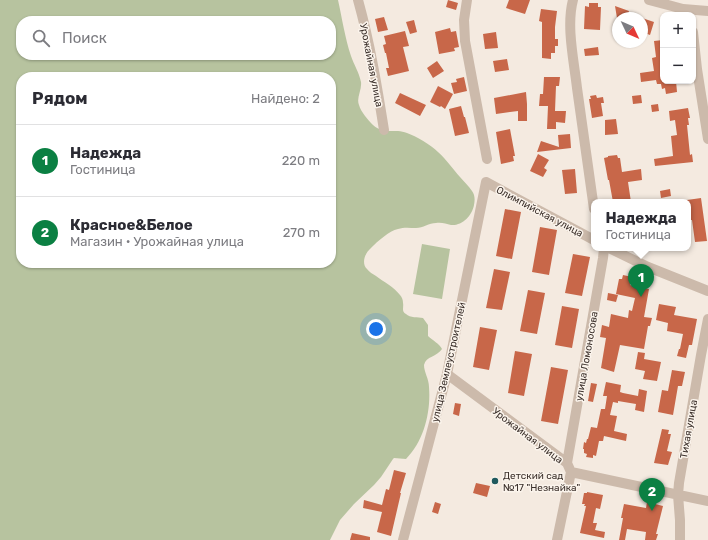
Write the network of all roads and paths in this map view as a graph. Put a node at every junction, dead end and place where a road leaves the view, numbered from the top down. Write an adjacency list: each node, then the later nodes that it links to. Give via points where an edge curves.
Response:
1 (358, 0): 8 (street, Урожайная улица, via 366,28)
2 (468, 0): 10 (street, via 464,20 465,41)
3 (573, 0): 12 (street, via 570,14 572,52)
4 (649, 0): 5 (street, via 674,7)
5 (693, 8): 6 (street)
6 (708, 11)
7 (695, 48): 9 (street)
8 (384, 130)
9 (708, 139)
10 (487, 159)
11 (486, 182): 13 (street, Олимпийская улица); 18 (street, улица Землеустроителей)
12 (593, 199)
13 (591, 238)
14 (604, 251): 19 (street, улица Ломоносова)
15 (615, 251): 16 (street)
16 (708, 291)
17 (708, 319): 20 (street, Тихая улица)
18 (447, 374): 19 (street, Урожайная улица); 22 (street, улица Землеустроителей)
19 (569, 468): 20 (street, Урожайная улица); 23 (street, улица Ломоносова)
20 (678, 495): 21 (street, Урожайная улица); 24 (street, Тихая улица)
21 (708, 502)
22 (403, 540)
23 (557, 540)
24 (680, 540)

